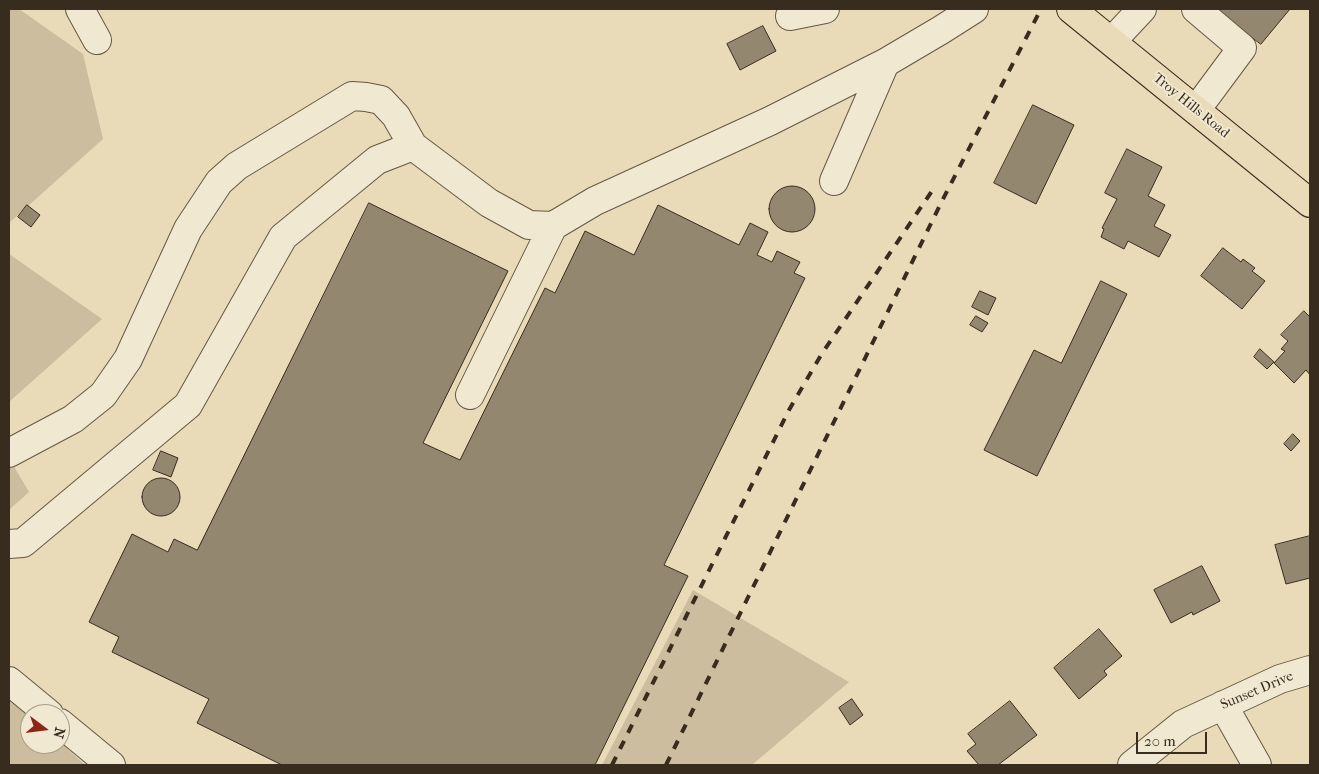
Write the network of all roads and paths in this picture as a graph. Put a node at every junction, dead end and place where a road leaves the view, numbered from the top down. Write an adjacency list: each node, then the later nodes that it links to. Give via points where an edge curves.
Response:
1 (80, 9): 8 (street)
2 (825, 9): 7 (street)
3 (974, 9): 10 (street)
4 (1071, 9): 9 (main road, Troy Hills Road)
5 (1142, 9): 9 (street)
6 (1196, 9): 11 (street, via 1242,48)
7 (790, 16)
8 (97, 40)
9 (1112, 42): 11 (main road, Troy Hills Road)
10 (885, 63): 13 (street); 15 (street, via 770,121 595,201)
11 (1196, 110): 14 (main road, Troy Hills Road)
12 (412, 146): 15 (street, via 489,203 529,225); 17 (street, via 396,116 381,100 352,96 237,166 219,182 188,229 128,359 103,395 73,418); 18 (street, via 377,160 284,237 188,405 23,543)
13 (834, 181)
14 (1310, 202)
15 (553, 226): 16 (street)
16 (470, 394)
17 (9, 453)
18 (9, 544)
19 (1310, 670): 22 (street, Sunset Drive, via 1280,679)
20 (9, 681): 21 (street)
21 (37, 704)
22 (1223, 705): 25 (street, Sunset Drive, via 1183,724); 26 (street)
23 (70, 731): 24 (street)
24 (111, 765)
25 (1132, 765)
26 (1257, 765)

